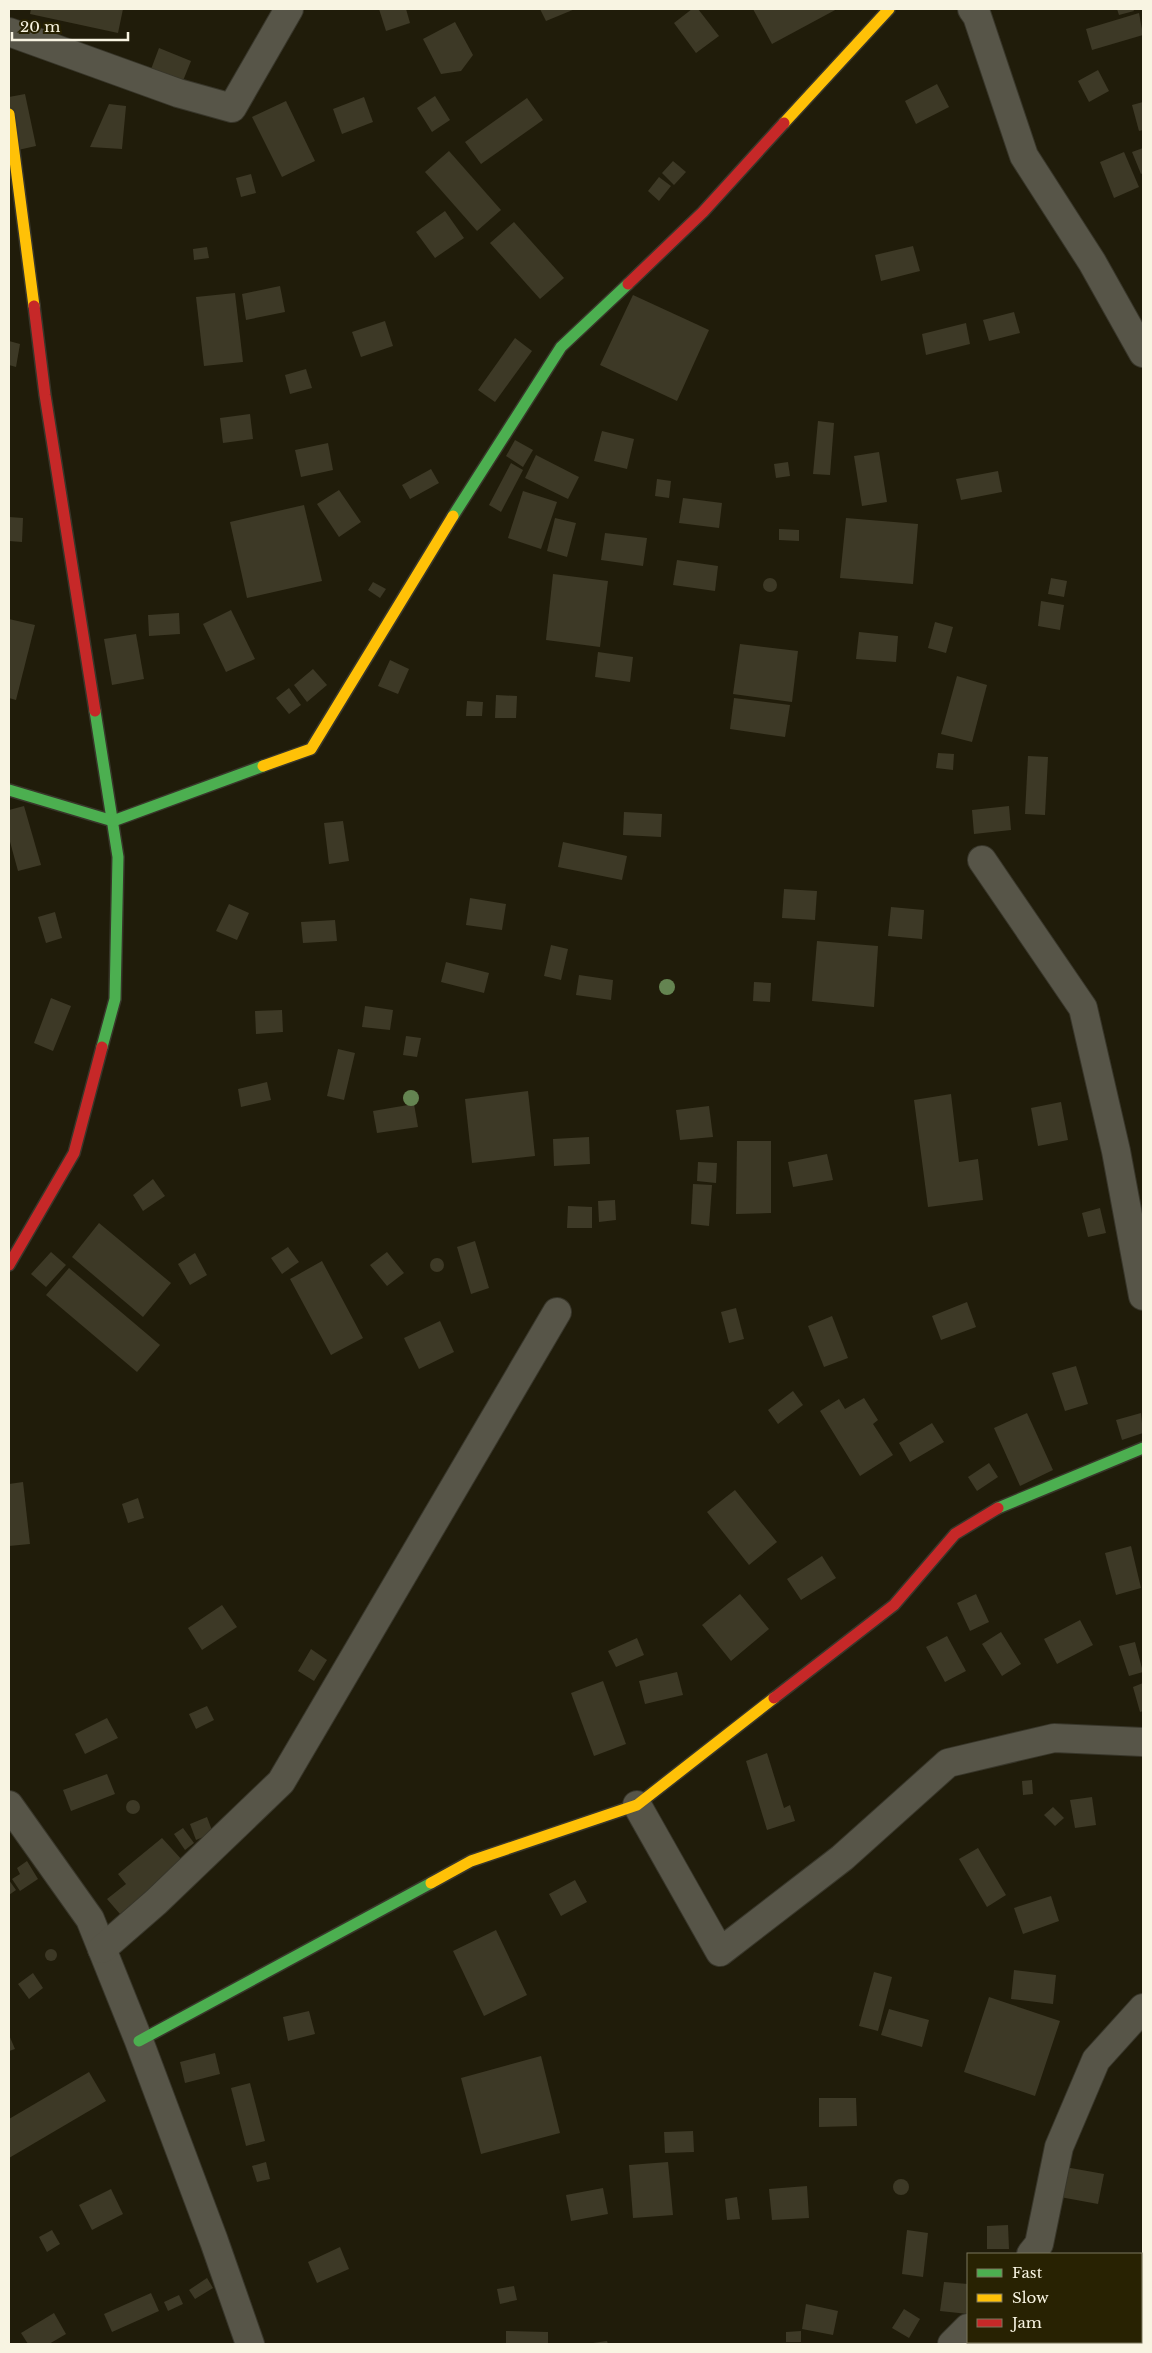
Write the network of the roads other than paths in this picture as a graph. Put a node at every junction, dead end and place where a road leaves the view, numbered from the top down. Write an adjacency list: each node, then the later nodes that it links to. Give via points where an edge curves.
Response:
1 (289, 9): 4 (street, via 232,108 178,93)
2 (889, 9): 8 (street, via 703,212 561,347 457,509 311,749)
3 (972, 9): 6 (street, via 1024,156 1092,262)
4 (9, 32)
5 (9, 114): 8 (street, via 44,395)
6 (1143, 353)
7 (9, 790): 8 (street)
8 (113, 821): 10 (street, via 118,857 115,999 74,1153)
9 (982, 860): 11 (street, via 1083,1008 1116,1151)
10 (9, 1265)
11 (1143, 1296)
12 (557, 1312): 17 (street, via 281,1782)
13 (1143, 1448): 16 (street, via 1003,1505 955,1534 894,1605)
14 (1143, 1742): 16 (street, via 1054,1738 948,1763 842,1858 720,1952)
15 (9, 1805): 17 (street, via 90,1919)
16 (637, 1805): 19 (street, via 471,1861)
17 (102, 1949): 19 (street)
18 (1143, 2008): 20 (street, via 1096,2060 1059,2147 1040,2244)
19 (139, 2041): 22 (street)
20 (1032, 2253)
21 (967, 2329): 23 (street)
22 (250, 2344)
23 (952, 2344)

